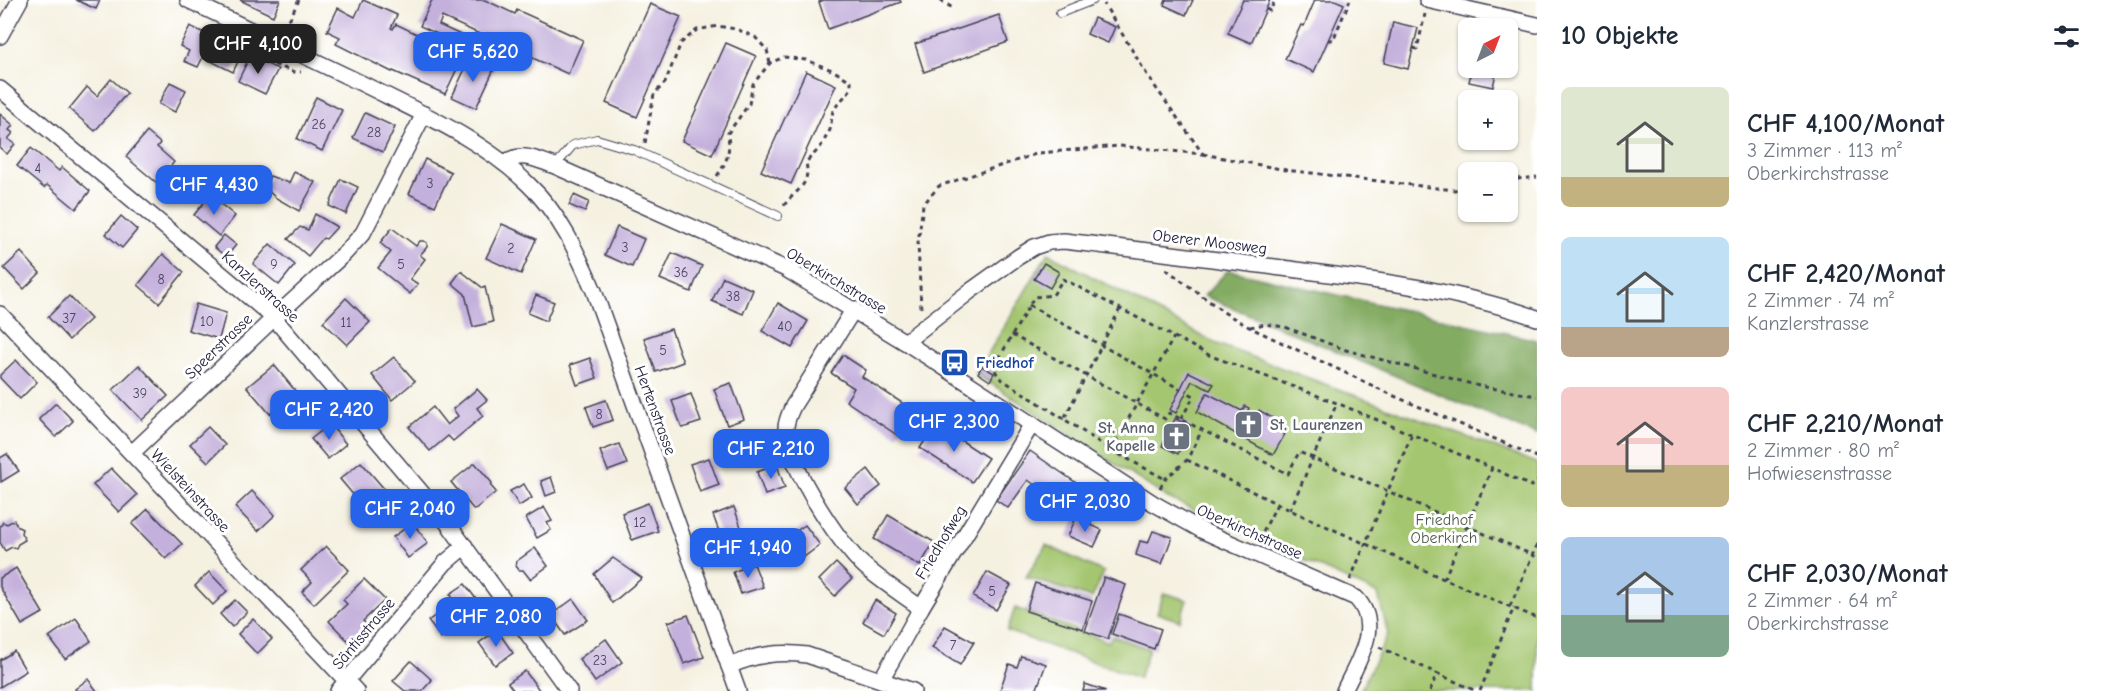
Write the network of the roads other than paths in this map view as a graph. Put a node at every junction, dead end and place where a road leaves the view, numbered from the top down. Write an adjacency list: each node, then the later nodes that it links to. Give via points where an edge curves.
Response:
1 (20, 0): 7 (street)
2 (188, 0): 9 (street)
3 (1093, 0): 5 (lane)
4 (1427, 0): 6 (street)
5 (1060, 13)
6 (1537, 25)
7 (0, 36)
8 (0, 88): 15 (street, Kanzlerstrasse)
9 (424, 114): 10 (street); 15 (street, Speerstrasse, via 363,233)
10 (504, 164): 11 (street, Oberkirchstrasse, via 524,156); 22 (street, Hertenstrasse, via 551,210 581,261)
11 (555, 166): 12 (lane, via 573,145 597,139 644,155); 13 (street, Oberkirchstrasse, via 786,268)
12 (778, 216)
13 (854, 309): 17 (street, Oberkirchstrasse); 21 (street, via 788,416 786,429 808,490 841,539 881,580)
14 (0, 314): 19 (street, Wielsteinstrasse)
15 (274, 318): 19 (street, Speerstrasse); 20 (street, Kanzlerstrasse)
16 (1537, 318): 17 (street, Oberer Moosweg, via 1496,303 1420,287 1064,241 1035,247)
17 (905, 342): 18 (street, Oberkirchstrasse)
18 (1032, 424): 21 (street, Friedhofweg); 28 (street, Oberkirchstrasse, via 1152,503 1203,531 1356,598 1369,622 1366,641)
19 (132, 453): 24 (street, Wielsteinstrasse)
20 (465, 546): 24 (street, Säntisstrasse, via 445,563); 25 (street, Kanzlerstrasse)
21 (921, 608): 23 (street, Friedhofweg)
22 (729, 666): 23 (street, via 757,656 789,652); 26 (street, Hertenstrasse)
23 (881, 680): 27 (street)
24 (346, 688)
25 (569, 691)
26 (738, 691)
27 (913, 691)
28 (1344, 691)

